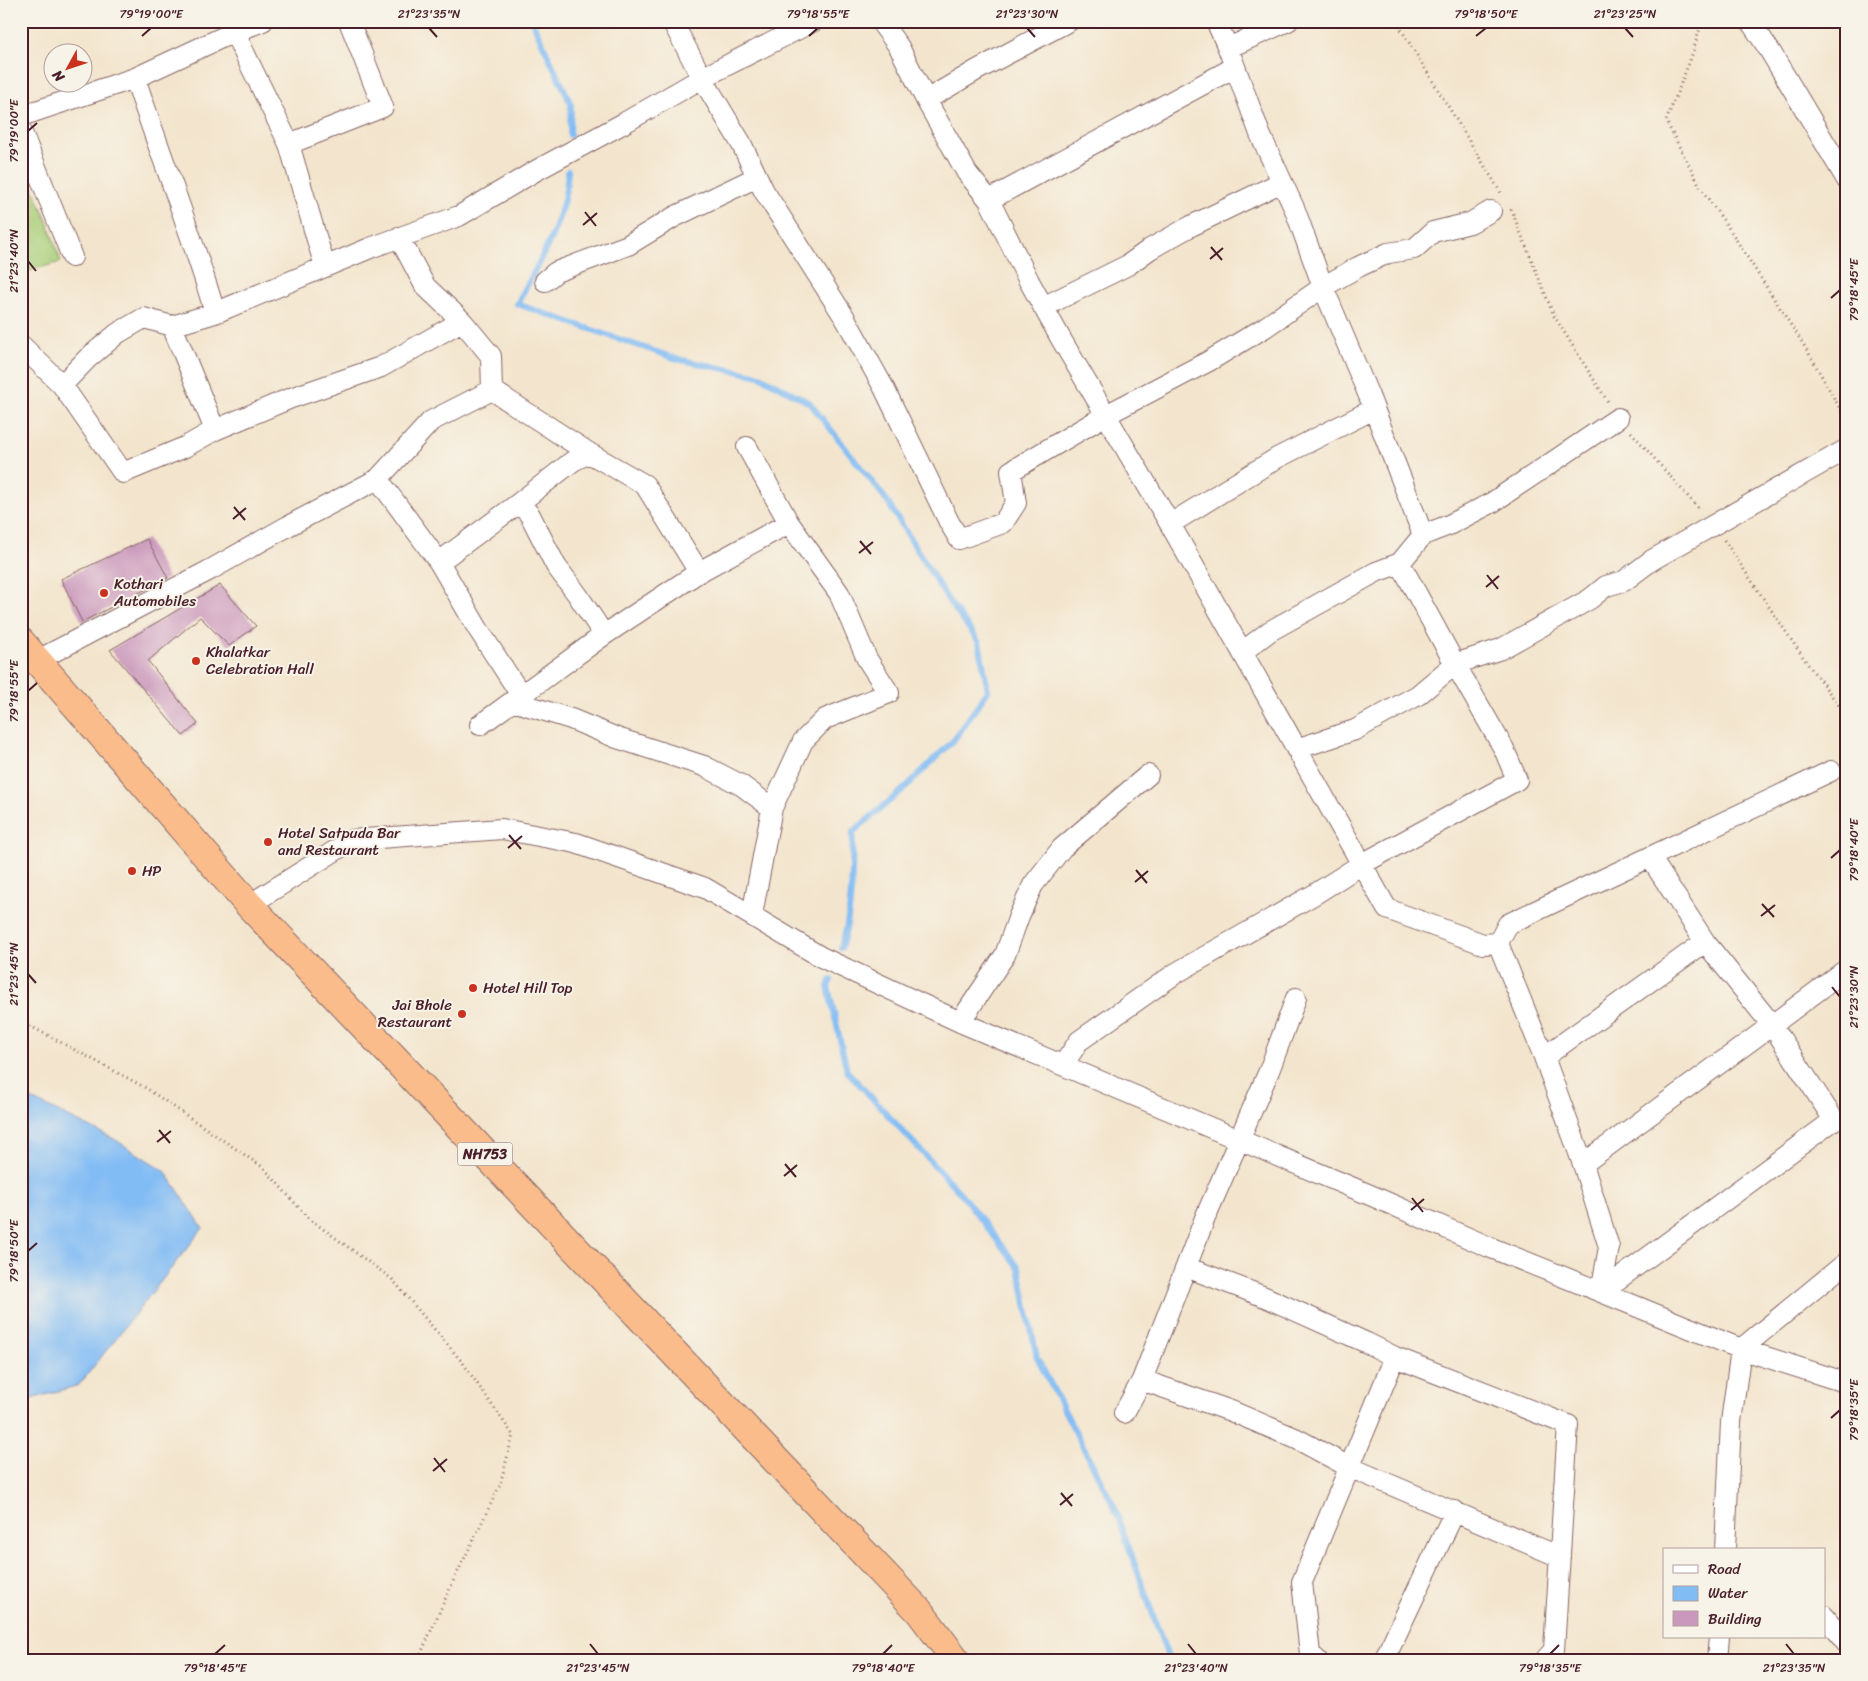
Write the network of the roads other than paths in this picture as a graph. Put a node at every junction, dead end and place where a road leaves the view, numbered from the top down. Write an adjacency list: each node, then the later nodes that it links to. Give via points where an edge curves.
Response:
1 (263, 21): 10 (street)
2 (350, 21): 18 (street, via 383,106)
3 (672, 21): 14 (street)
4 (814, 21): 14 (street)
5 (880, 21): 15 (street, via 899,47)
6 (1069, 21): 15 (street)
7 (1216, 21): 11 (street)
8 (1288, 21): 11 (street)
9 (1750, 21): 20 (street)
10 (231, 27): 13 (street); 18 (street)
11 (1228, 48): 12 (street)
12 (1235, 66): 21 (street); 22 (street)
13 (134, 78): 16 (street); 30 (street)
14 (702, 78): 19 (street, via 741,143); 24 (street, via 459,216)
15 (926, 100): 22 (street, via 967,173)
16 (21, 116)
17 (21, 130): 25 (street)
18 (289, 144): 26 (street)
19 (757, 177): 27 (street, via 674,217 628,245 556,272); 37 (street, via 845,318 884,388 959,539 1003,523 1016,503 1011,471)
20 (1847, 180)
21 (1282, 182): 28 (street); 29 (street, via 1190,226 1128,265)
22 (989, 200): 29 (street)
23 (1501, 205): 28 (street, via 1470,223 1433,232 1414,248 1388,252)
24 (399, 237): 26 (street); 31 (street, via 425,286)
25 (72, 257)
26 (325, 267): 30 (street)
27 (545, 281)
28 (1323, 287): 36 (street); 37 (street, via 1209,361)
29 (1044, 307): 37 (street)
30 (215, 313): 32 (street)
31 (462, 320): 35 (street, via 491,356); 39 (street, via 381,367 291,398)
32 (172, 326): 34 (street, via 144,318 118,333); 39 (street)
33 (21, 345): 34 (street)
34 (62, 384): 39 (street, via 123,473)
35 (492, 390): 42 (street); 43 (street, via 431,421)
36 (1374, 409): 46 (street, via 1276,458); 47 (street)
37 (1106, 416): 46 (street)
38 (1618, 418): 47 (street, via 1493,502)
39 (215, 430)
40 (747, 447): 45 (street)
41 (1847, 449): 54 (street, via 1501,649)
42 (590, 453): 44 (street, via 573,461); 50 (street, via 645,485)
43 (378, 479): 48 (street); 52 (street, via 210,570)
44 (519, 503): 48 (street); 51 (street, via 530,514 556,566)
45 (789, 523): 50 (street); 60 (street, via 839,593 867,659 889,693 825,719 803,741)
46 (1170, 524): 53 (street)
47 (1423, 535): 49 (street)
48 (439, 562): 55 (street)
49 (1400, 563): 53 (street, via 1376,572 1270,630); 54 (street)
50 (699, 572): 51 (street)
51 (604, 635): 55 (street)
52 (29, 651): 63 (highway, NH753)
53 (1242, 652): 57 (street)
54 (1455, 664): 57 (street, via 1418,695 1356,730); 62 (street, via 1496,734 1518,780)
55 (517, 698): 56 (street); 60 (street, via 617,738 704,766 741,784)
56 (480, 725)
57 (1296, 749): 62 (street)
58 (1831, 771): 61 (street)
59 (1148, 775): 69 (street, via 1062,848 1033,885 1005,955)
60 (772, 808): 64 (street)
61 (1650, 857): 65 (street); 66 (street, via 1508,924)
62 (1362, 864): 66 (street, via 1388,909 1483,944); 72 (street, via 1176,973 1079,1041)
63 (249, 905): 64 (street, via 352,840 502,829 576,843 706,888); 91 (highway, NH753, via 919,1611)
64 (752, 915): 69 (street, via 821,957)
65 (1705, 942): 70 (street); 71 (street)
66 (1498, 943): 71 (street)
67 (1847, 970): 70 (street)
68 (1296, 998): 74 (street)
69 (960, 1022): 72 (street)
70 (1772, 1025): 73 (street); 75 (street)
71 (1544, 1057): 75 (street)
72 (1063, 1065): 74 (street)
73 (1840, 1115): 78 (street)
74 (1238, 1140): 77 (street); 78 (street, via 1488,1248)
75 (1583, 1164): 78 (street, via 1609,1247)
76 (1847, 1262): 79 (street)
77 (1186, 1267): 80 (street, via 1265,1297); 81 (street)
78 (1601, 1292): 79 (street)
79 (1741, 1349): 82 (street); 86 (street, via 1731,1422)
80 (1395, 1358): 84 (street); 87 (street, via 1568,1425)
81 (1142, 1380): 83 (street); 84 (street, via 1289,1435)
82 (1847, 1382)
83 (1124, 1413)
84 (1349, 1466): 85 (street); 92 (street, via 1302,1582 1310,1654)
85 (1454, 1511): 87 (street); 93 (street)
86 (1725, 1548)
87 (1560, 1557): 94 (street, via 1554,1650)
88 (1826, 1618): 90 (street)
89 (1719, 1638): 95 (street)
90 (1847, 1644)
91 (956, 1660)
92 (1317, 1660)
93 (1384, 1660)
94 (1545, 1660)
95 (1717, 1660)

